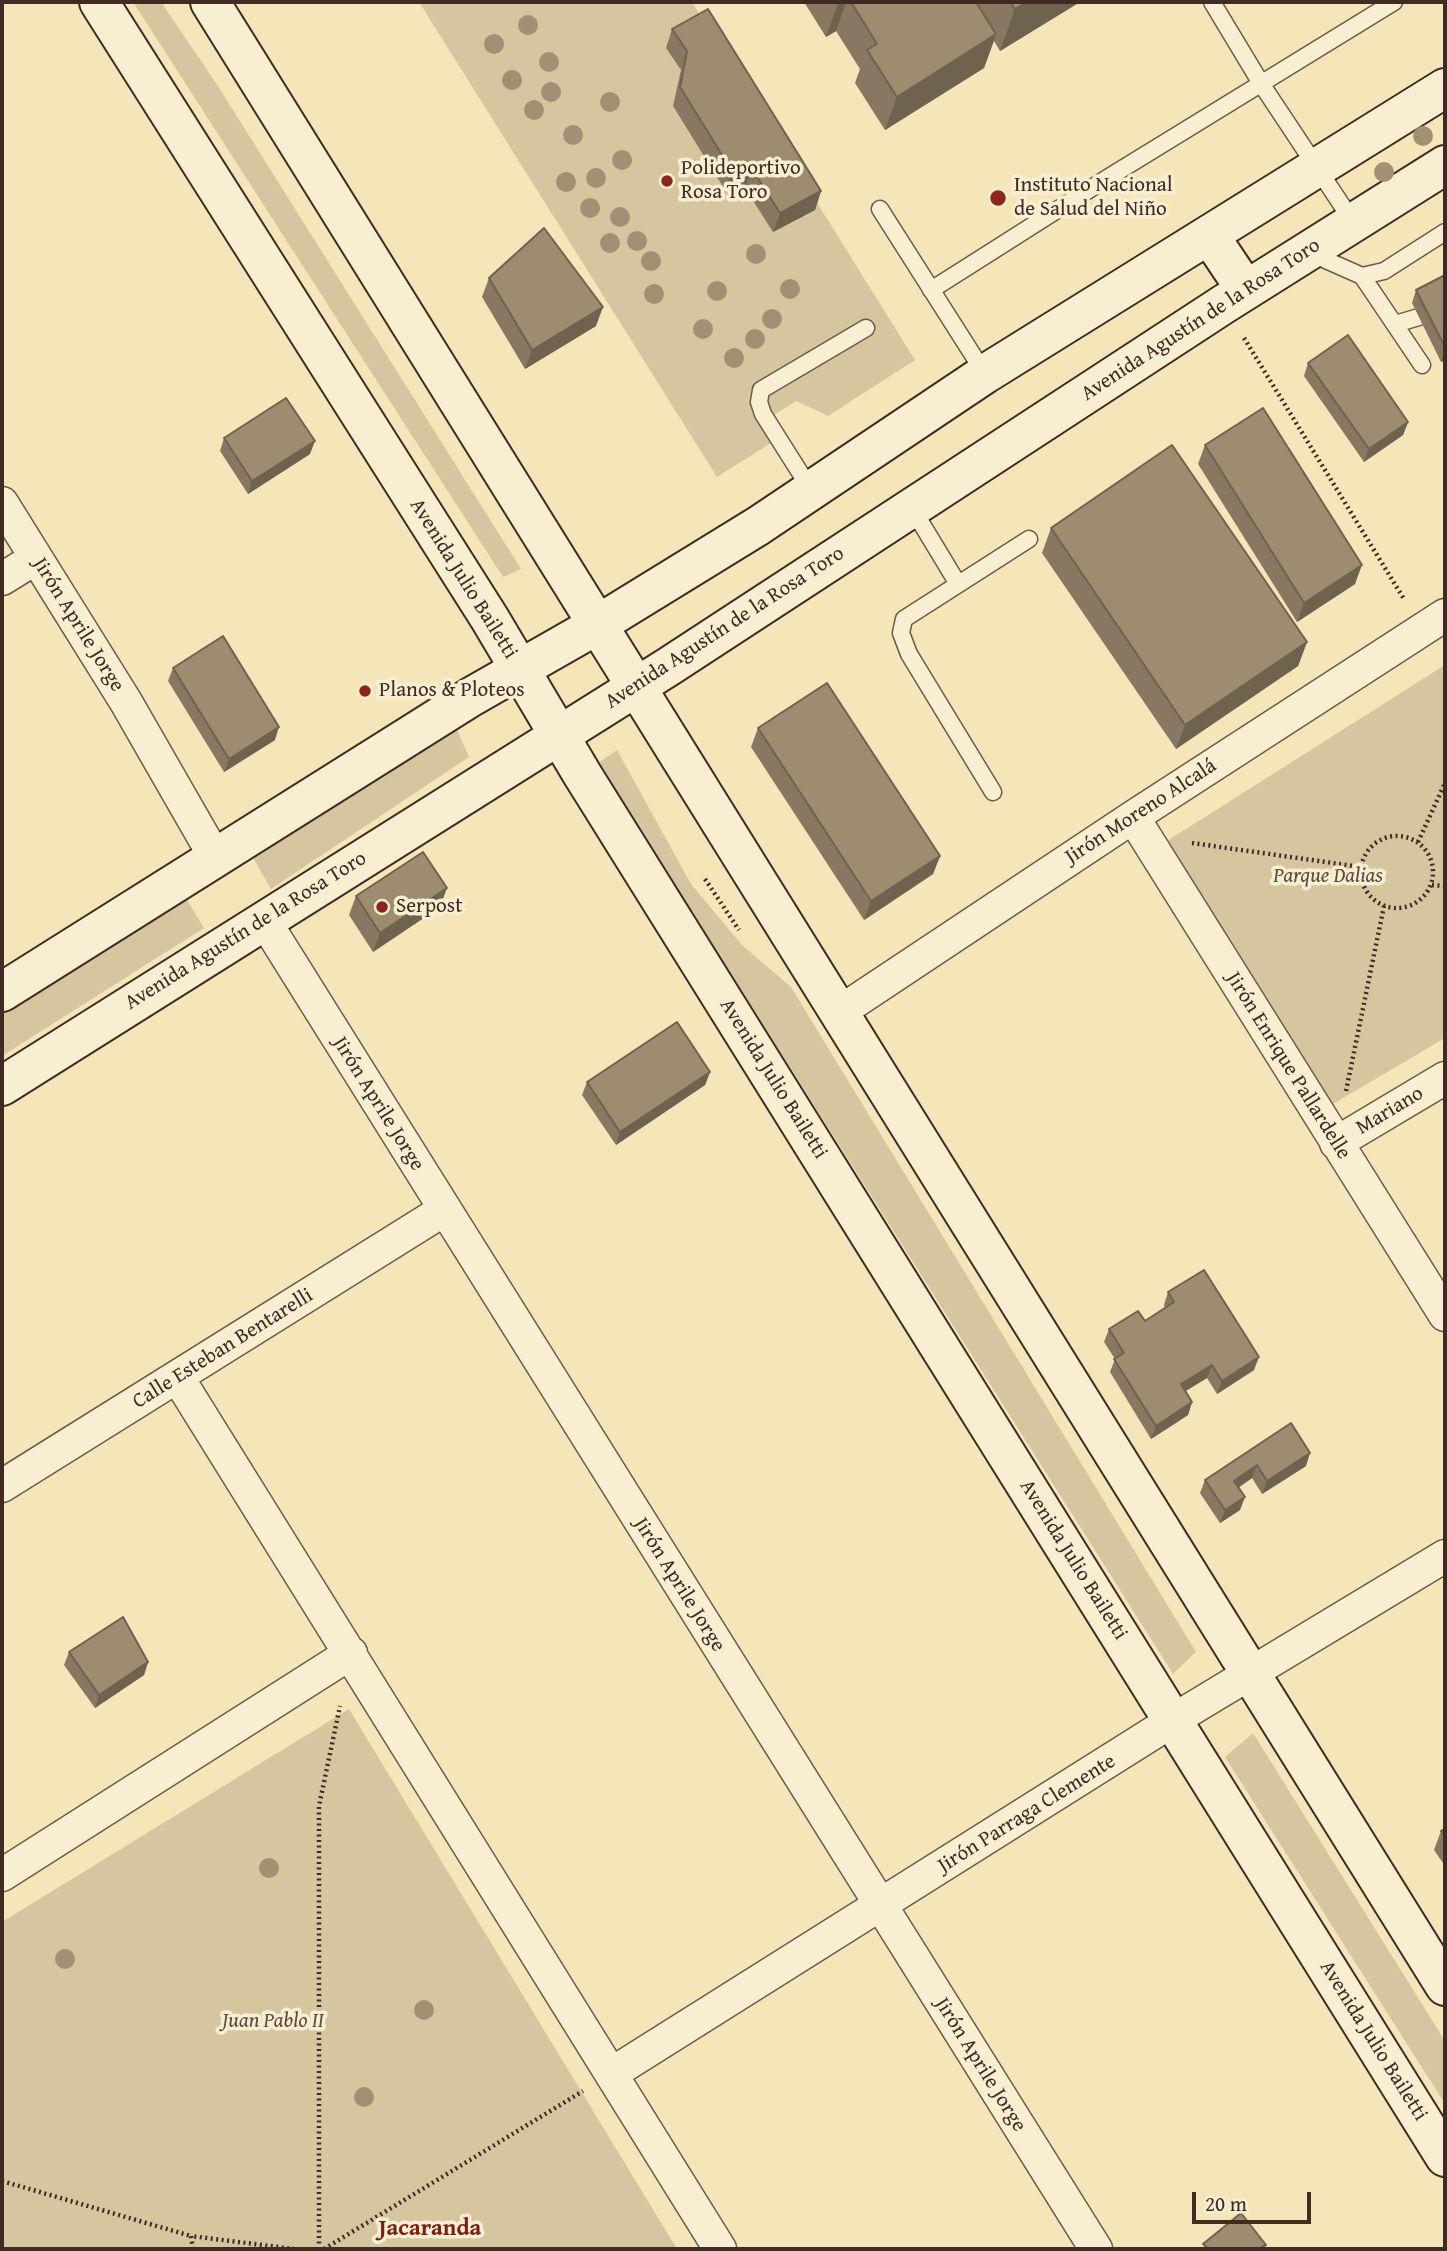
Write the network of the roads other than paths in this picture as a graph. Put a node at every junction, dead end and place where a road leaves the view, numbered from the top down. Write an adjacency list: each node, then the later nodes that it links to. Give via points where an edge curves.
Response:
1 (99, 2): 31 (street, Avenida Julio Bailetti)
2 (210, 2): 30 (street)
3 (1212, 2): 5 (lane)
4 (1394, 2): 5 (lane)
5 (1262, 85): 8 (lane); 15 (lane)
6 (1445, 88): 8 (street)
7 (1445, 165): 10 (street, Avenida Agustín de la Rosa Toro)
8 (1317, 168): 10 (lane); 12 (street)
9 (880, 209): 15 (lane)
10 (1353, 222): 13 (street, Avenida Agustín de la Rosa Toro)
11 (1445, 232): 14 (lane, via 1384,271)
12 (1209, 235): 16 (street); 21 (street)
13 (1308, 252): 14 (lane); 16 (street, Avenida Agustín de la Rosa Toro)
14 (1362, 276): 18 (lane)
15 (931, 290): 21 (lane)
16 (1235, 297): 24 (street, Avenida Agustín de la Rosa Toro)
17 (1419, 317): 18 (lane)
18 (1395, 324): 20 (lane)
19 (866, 328): 22 (lane, via 761,390 763,414)
20 (1422, 365)
21 (985, 374): 22 (street)
22 (811, 490): 30 (street)
23 (2, 503): 26 (street, Jirón Aprile Jorge)
24 (912, 508): 28 (lane); 32 (street, Avenida Agustín de la Rosa Toro)
25 (1029, 539): 28 (lane)
26 (36, 558): 27 (street); 36 (street, Jirón Aprile Jorge)
27 (2, 579)
28 (958, 584): 34 (lane, via 904,619 901,633 909,654)
29 (1434, 622): 35 (street, Jirón Moreno Alcalá)
30 (597, 625): 31 (street); 32 (street)
31 (519, 670): 33 (street, Avenida Julio Bailetti); 36 (street)
32 (635, 688): 33 (street, Avenida Agustín de la Rosa Toro); 39 (street)
33 (558, 735): 37 (street, Avenida Agustín de la Rosa Toro); 50 (street, Avenida Julio Bailetti)
34 (993, 792)
35 (1139, 826): 39 (street, Jirón Moreno Alcalá); 42 (street, Jirón Enrique Pallardelle)
36 (215, 857): 38 (street)
37 (264, 920): 41 (street, Avenida Agustín de la Rosa Toro); 43 (street, Jirón Aprile Jorge)
38 (2, 992)
39 (838, 1013): 49 (street)
40 (1445, 1078): 42 (street, Mariano)
41 (2, 1086)
42 (1336, 1143): 44 (street, Jirón Enrique Pallardelle)
43 (444, 1210): 45 (street, Calle Esteban Bentarelli); 52 (street, Jirón Aprile Jorge)
44 (1445, 1315)
45 (178, 1378): 46 (street, Calle Esteban Bentarelli); 48 (street)
46 (2, 1486)
47 (1445, 1556): 49 (street, Jirón Parraga Clemente)
48 (351, 1653): 51 (street); 54 (street)
49 (1250, 1673): 50 (street, Jirón Parraga Clemente); 53 (street)
50 (1173, 1721): 52 (street, Jirón Parraga Clemente); 55 (street, Avenida Julio Bailetti)
51 (2, 1875)
52 (881, 1907): 54 (street, Jirón Parraga Clemente); 57 (street, Jirón Aprile Jorge)
53 (1445, 1986)
54 (611, 2074): 56 (street)
55 (1445, 2157)
56 (720, 2249)
57 (1096, 2249)

